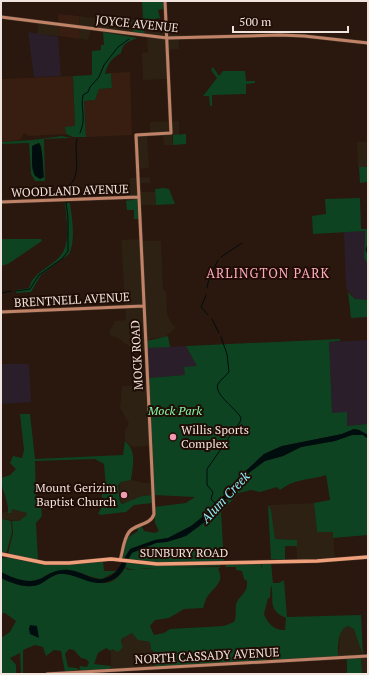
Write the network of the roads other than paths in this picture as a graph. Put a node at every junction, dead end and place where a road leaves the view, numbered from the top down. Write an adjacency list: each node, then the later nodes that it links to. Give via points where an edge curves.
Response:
1 (165, 1): 3 (main road)
2 (1, 17): 3 (main road, JOYCE AVENUE)
3 (166, 38): 4 (main road, JOYCE AVENUE, via 280,35); 5 (main road, MOCK ROAD, via 171,133 136,135)
4 (368, 44)
5 (139, 197): 6 (main road, WOODLAND AVENUE); 7 (main road, MOCK ROAD)
6 (1, 202)
7 (144, 306): 8 (main road, BRENTNELL AVENUE); 11 (main road, MOCK ROAD, via 154,514 151,519 128,533)
8 (1, 312)
9 (1, 554): 11 (main road, SUNBURY ROAD, via 45,563)
10 (368, 557): 11 (main road, SUNBURY ROAD, via 157,564)
11 (121, 560)
12 (368, 656): 13 (main road, NORTH CASSADY AVENUE)
13 (47, 674)

